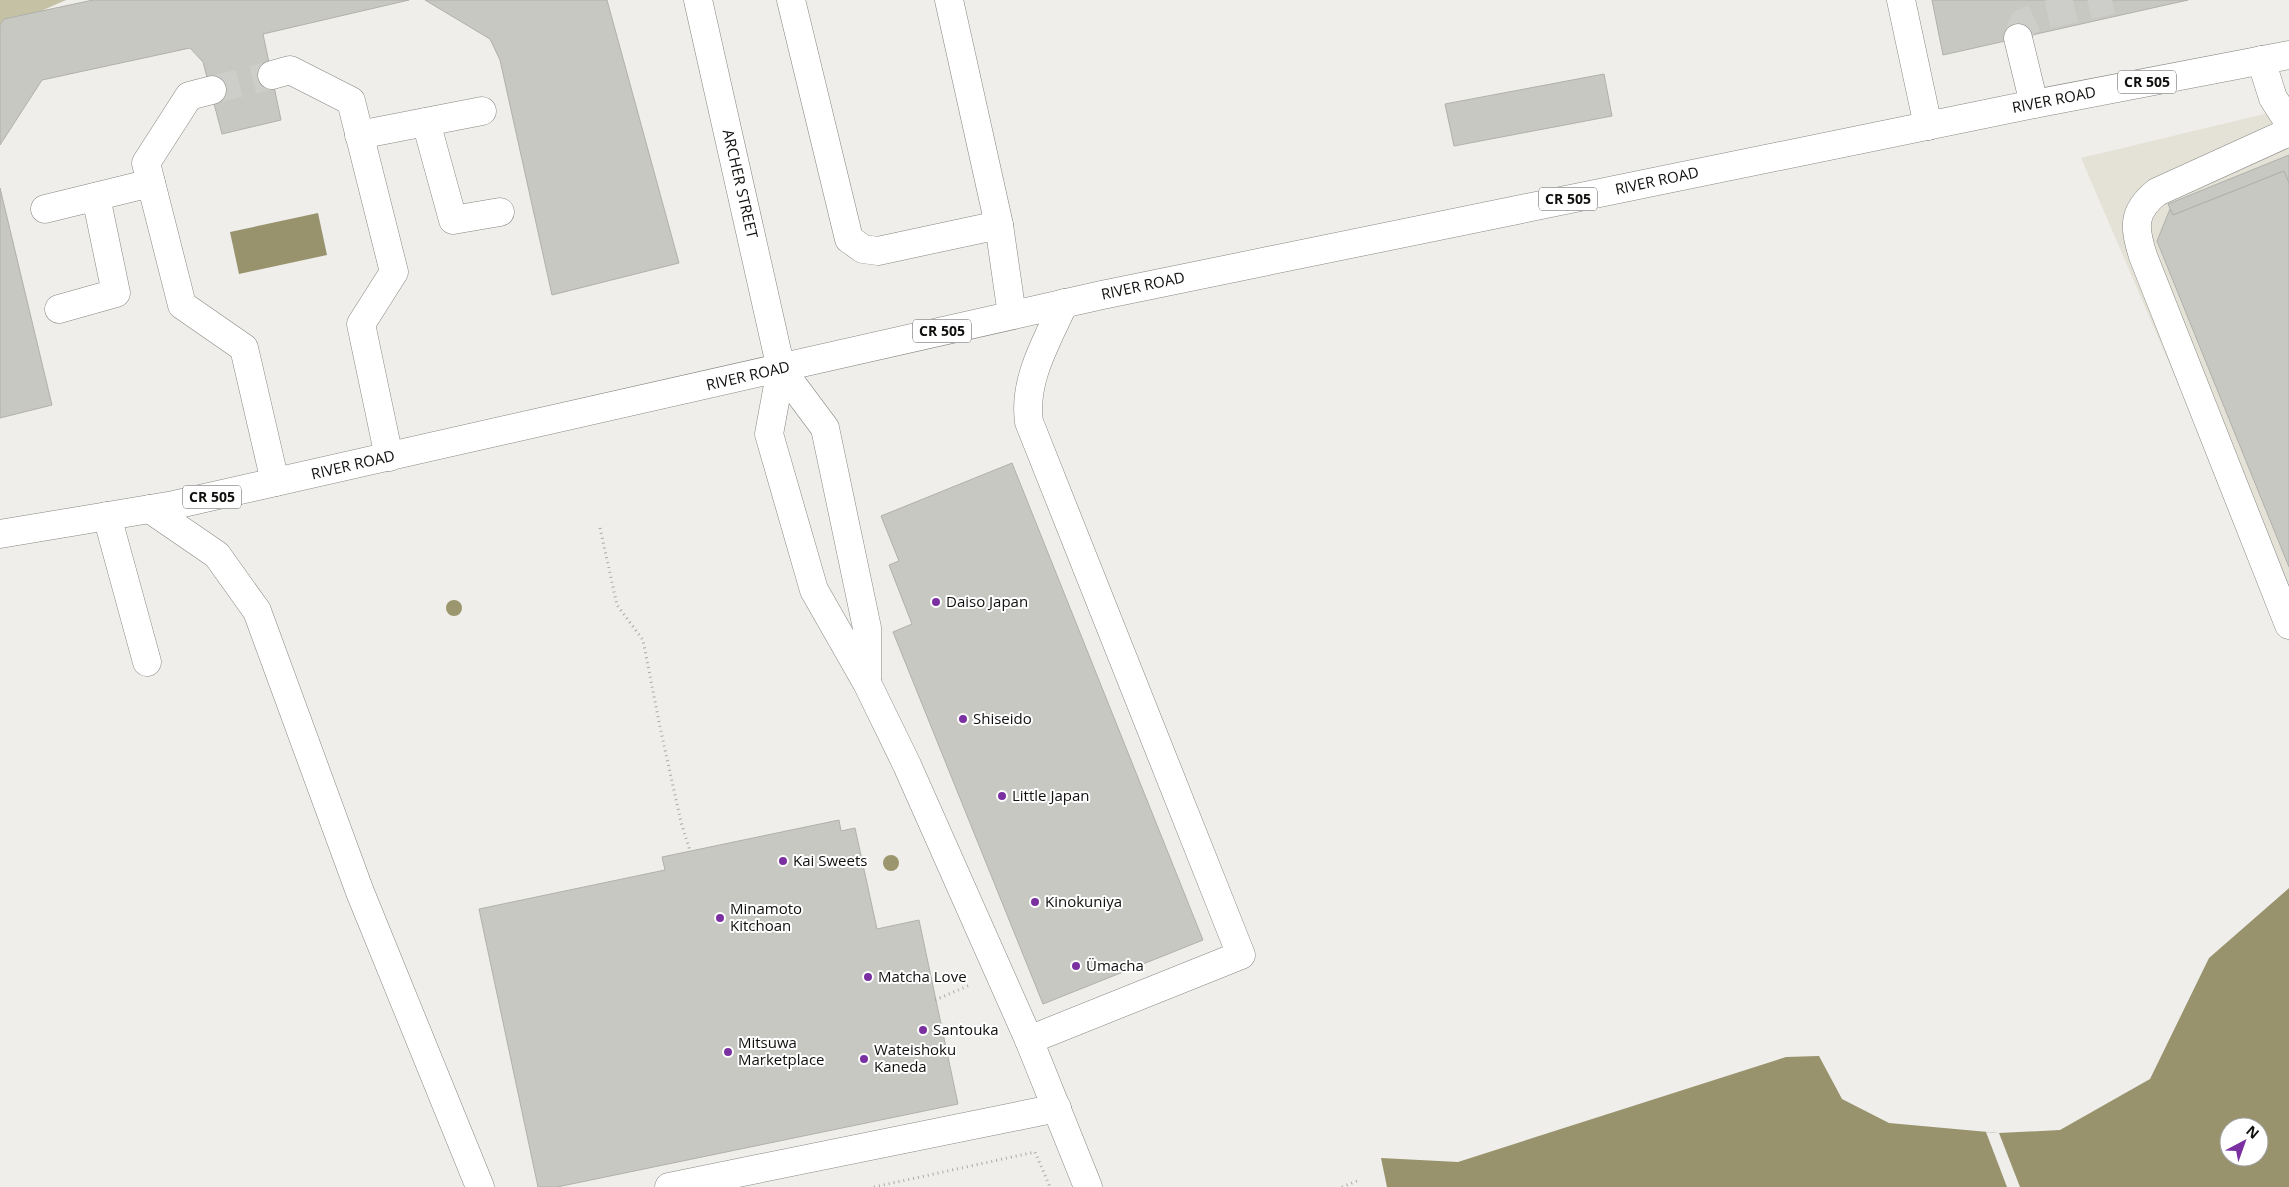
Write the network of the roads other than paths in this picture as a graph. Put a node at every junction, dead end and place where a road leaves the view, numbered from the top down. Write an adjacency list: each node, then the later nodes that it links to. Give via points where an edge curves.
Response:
1 (698, 0): 25 (main road, ARCHER STREET)
2 (791, 0): 21 (main road, via 849,239 863,249 878,251)
3 (949, 0): 21 (main road)
4 (1901, 0): 14 (main road)
5 (2018, 38): 10 (main road)
6 (2289, 55): 7 (main road, RIVER ROAD / CR 505)
7 (2262, 60): 10 (main road, RIVER ROAD / CR 505); 13 (main road, via 2273,98)
8 (272, 75): 16 (main road, via 290,70 351,101)
9 (212, 90): 17 (main road, via 189,96 146,163)
10 (2034, 104): 14 (main road, RIVER ROAD / CR 505)
11 (482, 111): 12 (main road)
12 (426, 122): 16 (main road); 20 (main road, via 452,220)
13 (2289, 123)
14 (1928, 126): 22 (main road, RIVER ROAD / CR 505)
15 (2289, 132): 31 (main road, via 2157,192 2147,200 2137,216 2136,234)
16 (359, 136): 26 (main road, via 394,272 361,324)
17 (151, 183): 18 (main road); 27 (main road, via 182,305 244,348)
18 (96, 197): 19 (main road); 23 (main road, via 116,293)
19 (45, 208)
20 (500, 212)
21 (999, 225): 24 (main road)
22 (1064, 303): 24 (main road, RIVER ROAD / CR 505); 34 (main road, via 1036,366 1027,407 1029,422 1240,955)
23 (59, 309)
24 (1012, 315): 25 (main road, RIVER ROAD / CR 505)
25 (782, 368): 26 (main road, RIVER ROAD / CR 505); 33 (main road, via 825,428 867,628); 33 (main road, via 769,434 785,497 814,590)
26 (389, 457): 27 (main road, RIVER ROAD / CR 505)
27 (275, 482): 28 (main road, RIVER ROAD / CR 505)
28 (150, 509): 29 (main road, RIVER ROAD / CR 505); 36 (main road, via 217,556 257,611 360,892)
29 (107, 516): 30 (main road, RIVER ROAD / CR 505); 32 (main road)
30 (0, 534)
31 (2289, 625)
32 (147, 662)
33 (867, 683): 34 (main road, via 907,765)
34 (1029, 1040): 35 (main road)
35 (1057, 1108): 37 (main road); 38 (main road)
36 (480, 1187)
37 (669, 1187)
38 (1088, 1187)

